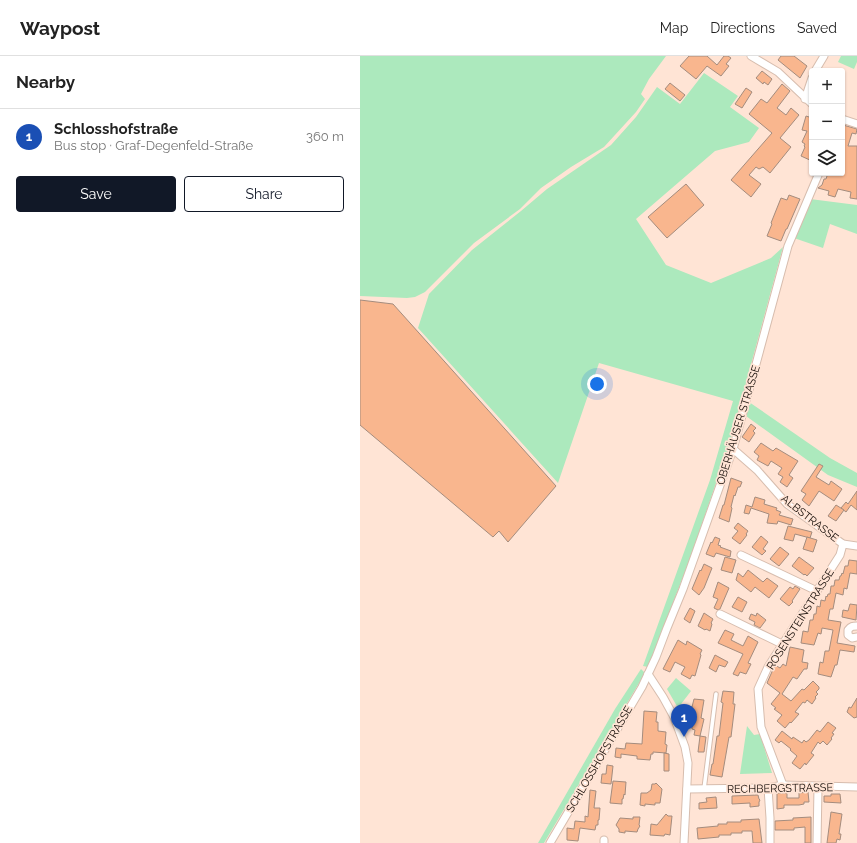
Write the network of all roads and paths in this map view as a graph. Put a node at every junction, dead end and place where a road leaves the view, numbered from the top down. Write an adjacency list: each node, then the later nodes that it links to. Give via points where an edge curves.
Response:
1 (751, 56): 5 (street, via 778,72)
2 (824, 56): 3 (street)
3 (817, 68)
4 (809, 87): 5 (street)
5 (805, 99): 6 (street)
6 (809, 102)
7 (845, 120): 8 (street)
8 (857, 124)
9 (818, 176): 10 (street, OBERHÄUSER STRASSE, via 788,246)
10 (733, 449): 11 (street, ALBSTRASSE, via 757,470 788,504); 19 (street, OBERHÄUSER STRASSE, via 683,589)
11 (843, 544): 12 (street, ALBSTRASSE); 14 (street, ROSENSTEINSTRASSE, via 840,555)
12 (857, 546)
13 (741, 555): 14 (street)
14 (817, 591): 18 (street, ROSENSTEINSTRASSE)
15 (720, 614): 18 (street)
16 (857, 626): 17 (street, via 851,626 848,630 848,635 852,638)
17 (857, 637)
18 (782, 644): 21 (street, ROSENSTEINSTRASSE, via 758,689 758,700 761,727)
19 (648, 674): 26 (street, via 674,717 685,747 688,763); 27 (street, SCHLOSSHOFSTRASSE)
20 (716, 694): 24 (lane)
21 (783, 785): 22 (street, RECHBERGSTRASSE); 25 (street, RECHBERGSTRASSE)
22 (818, 787): 23 (street, RECHBERGSTRASSE); 30 (street)
23 (857, 787)
24 (704, 788): 25 (street, RECHBERGSTRASSE); 26 (street, RECHBERGSTRASSE)
25 (768, 788): 29 (street)
26 (687, 789): 28 (street)
27 (550, 843)
28 (684, 843)
29 (770, 843)
30 (817, 843)

